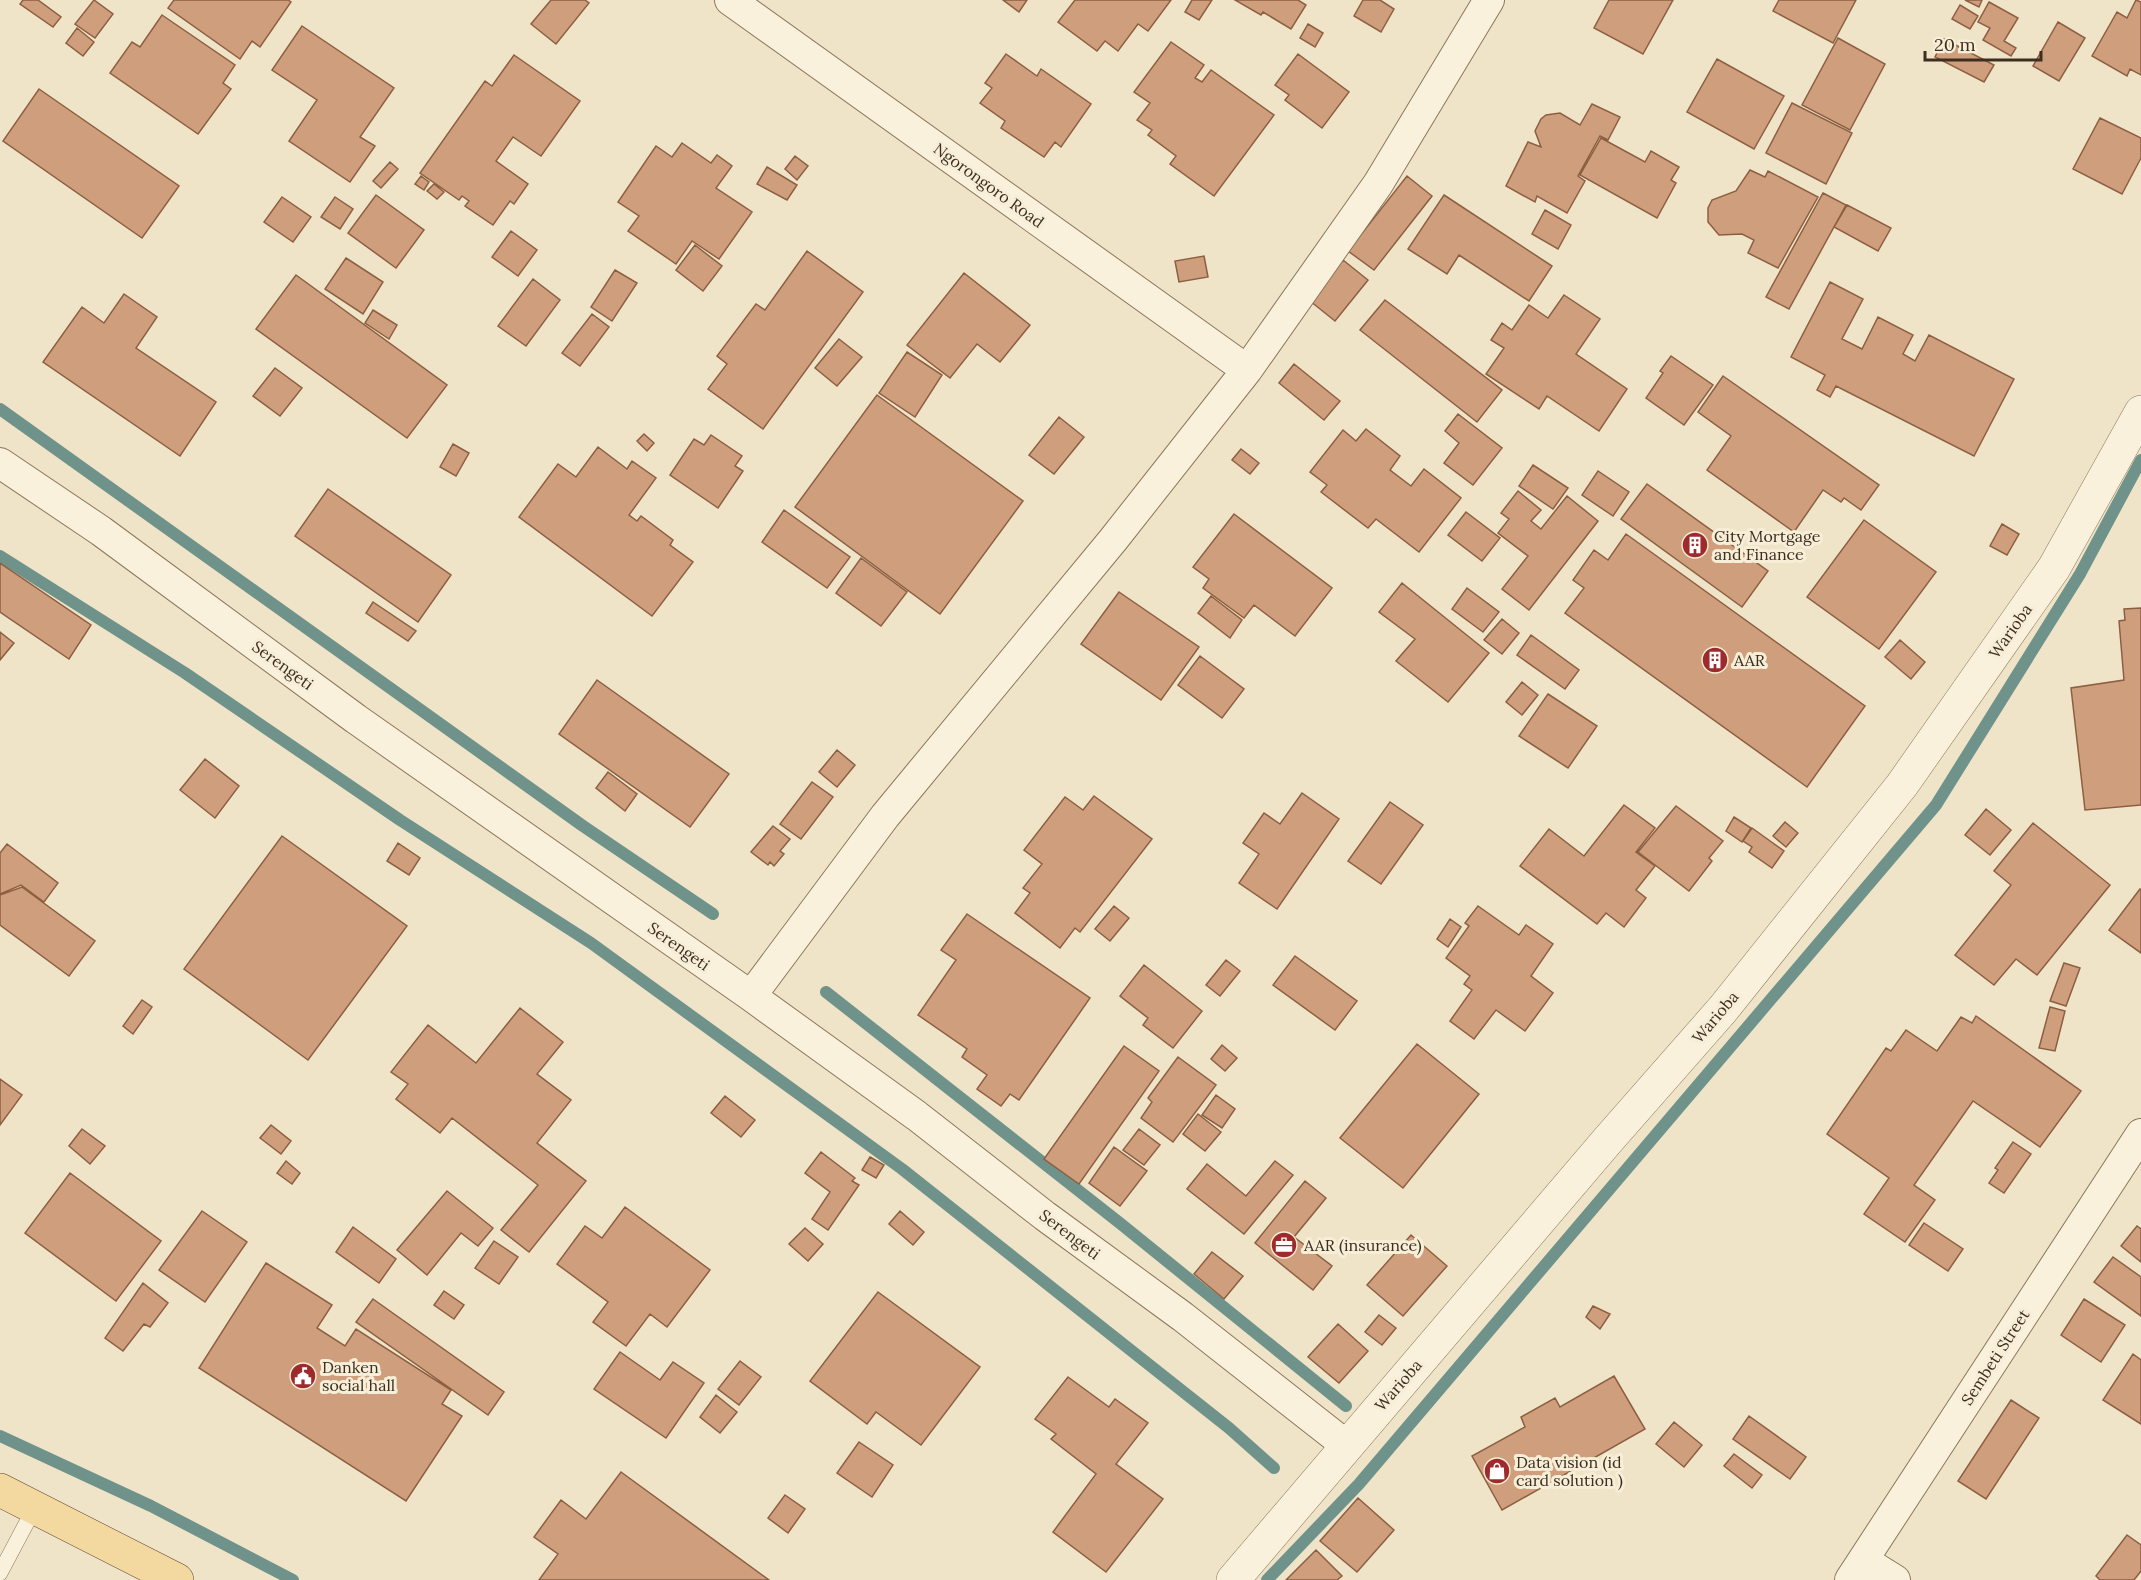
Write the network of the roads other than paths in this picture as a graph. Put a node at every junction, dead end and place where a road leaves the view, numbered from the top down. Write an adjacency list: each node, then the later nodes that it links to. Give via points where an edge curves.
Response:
1 (730, 0): 3 (street, Ngorongoro Road)
2 (1489, 0): 3 (street, via 1378,184)
3 (1247, 370): 6 (street, via 1113,540 885,816)
4 (2141, 412): 8 (street, Warioba, via 2054,568 1902,785 1723,1009)
5 (0, 463): 6 (street, Serengeti, via 101,531 356,719)
6 (751, 996): 8 (street, Serengeti, via 917,1116)
7 (2141, 1134): 11 (street, Sembeti Street)
8 (1346, 1445): 15 (street, Warioba)
9 (0, 1490): 10 (main road)
10 (35, 1507): 12 (main road); 13 (lane)
11 (1856, 1570): 16 (street)
12 (148, 1572): 14 (main road)
13 (0, 1573)
14 (177, 1580)
15 (1233, 1580)
16 (1895, 1580)

